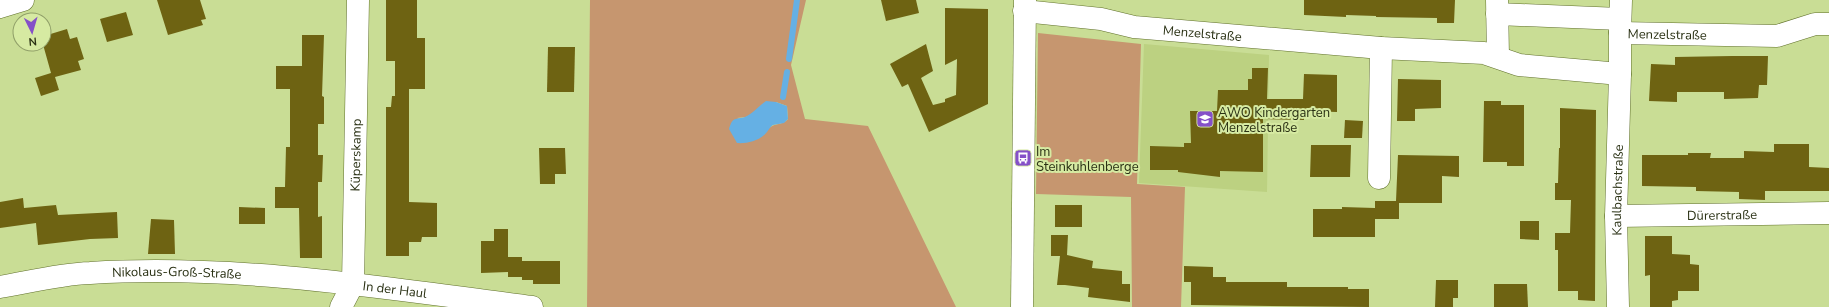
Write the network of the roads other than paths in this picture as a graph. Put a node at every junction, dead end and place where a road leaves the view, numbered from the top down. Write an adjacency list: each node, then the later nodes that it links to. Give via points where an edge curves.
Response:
1 (22, 0): 4 (street)
2 (358, 0): 14 (street, Küperskamp)
3 (1024, 6): 8 (street, Menzelstraße, via 1134,27); 18 (street)
4 (0, 7)
5 (1497, 7): 6 (street, Menzelstraße); 9 (street, Menzelstraße)
6 (1620, 17): 7 (street, Menzelstraße, via 1778,36 1815,24); 10 (street, Menzelstraße)
7 (1829, 24)
8 (1381, 48): 9 (street, Menzelstraße, via 1484,52); 11 (street)
9 (1498, 56): 10 (street, Menzelstraße, via 1519,65)
10 (1620, 74): 13 (street, Kaulbachstraße)
11 (1379, 178)
12 (1829, 213): 13 (street, Dürerstraße)
13 (1616, 216): 19 (street, Kaulbachstraße)
14 (353, 284): 15 (street, Nikolaus-Groß-Straße, via 208,271 88,273); 16 (street, Küperskamp); 17 (street, In der Haul)
15 (0, 287)
16 (341, 307)
17 (532, 307)
18 (1022, 307)
19 (1618, 307)

